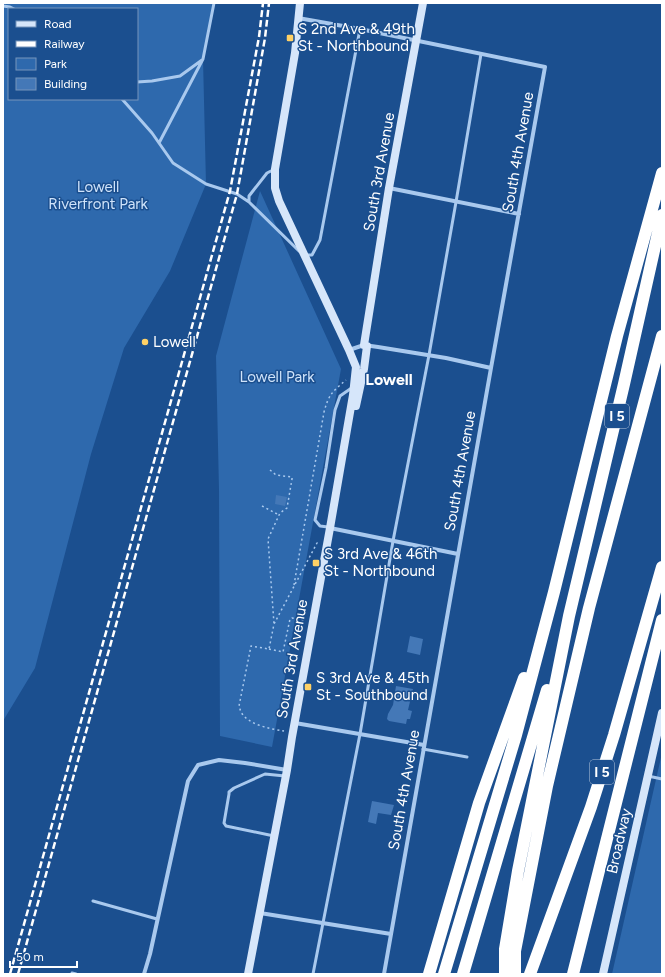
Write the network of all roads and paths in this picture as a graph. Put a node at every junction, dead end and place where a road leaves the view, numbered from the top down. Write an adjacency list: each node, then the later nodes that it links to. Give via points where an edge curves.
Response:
1 (214, 3): 8 (lane)
2 (300, 3): 4 (street, South 3rd Avenue)
3 (424, 3): 6 (street, South 3rd Avenue)
4 (298, 18): 5 (street); 12 (street, South 3rd Avenue, via 295,53)
5 (360, 29): 6 (street); 19 (lane, via 320,240 312,254)
6 (417, 41): 7 (street); 14 (street, South 3rd Avenue)
7 (481, 54): 16 (lane); 17 (street, South 4th Avenue, via 545,67)
8 (203, 59): 9 (lane, via 180,76); 11 (lane)
9 (138, 82)
10 (123, 100): 11 (lane)
11 (159, 143): 15 (lane, via 173,163 206,184 237,194)
12 (275, 169): 15 (lane, via 267,174 249,196); 19 (street, South 3rd Avenue, via 275,188 279,201)
13 (662, 173): 37 (highway, via 617,336)
14 (389, 188): 16 (street); 21 (street, South 3rd Avenue)
15 (249, 202): 19 (lane)
16 (456, 202): 17 (street); 23 (lane)
17 (519, 214): 24 (street, South 4th Avenue)
18 (662, 215): 38 (highway, I 5)
19 (304, 255): 22 (street, South 3rd Avenue)
20 (662, 336): 69 (highway, via 589,608 547,786 515,951)
21 (366, 346): 22 (street); 23 (street); 27 (street, South 3rd Avenue, via 359,395)
22 (349, 350): 25 (street, South 3rd Avenue, via 356,366)
23 (429, 355): 24 (street); 32 (lane)
24 (490, 368): 34 (street, South 4th Avenue)
25 (355, 373): 26 (street, South 3rd Avenue); 36 (path, via 333,391 327,400)
26 (354, 386): 27 (street, South 3rd Avenue); 31 (lane, via 340,396 335,410 315,520 320,526)
27 (346, 439): 31 (street, South 3rd Avenue)
28 (270, 470): 30 (path, via 276,475 292,477 287,508)
29 (262, 506): 30 (path)
30 (279, 515): 41 (path, via 268,539)
31 (330, 528): 32 (street); 33 (street, South 3rd Avenue)
32 (394, 541): 34 (street); 47 (lane)
33 (327, 546): 36 (path, via 317,543); 40 (street, South 3rd Avenue)
34 (458, 554): 48 (street, South 4th Avenue)
35 (662, 567): 70 (highway, I 5, via 591,807)
36 (293, 587): 41 (path)
37 (554, 592): 65 (highway, via 479,803); 66 (highway, via 516,735)
38 (570, 616): 67 (highway, I 5); 68 (highway, via 518,871 505,948)
39 (662, 620): 71 (highway)
40 (313, 622): 42 (path, via 292,618 283,652); 44 (street, South 3rd Avenue)
41 (274, 624): 42 (path)
42 (269, 649): 46 (path, via 251,646 239,706 249,721)
43 (662, 713): 45 (street, Broadway)
44 (295, 723): 46 (street, South 3rd Avenue); 47 (street)
45 (661, 724): 51 (street, Broadway)
46 (293, 733): 50 (street, South 3rd Avenue)
47 (360, 734): 48 (street); 57 (lane)
48 (424, 747): 49 (lane); 58 (street, South 4th Avenue)
49 (467, 757)
50 (286, 773): 53 (street, South 3rd Avenue); 53 (lane, via 266,774 234,788 228,794 224,824 226,826); 56 (street, via 245,763 219,760 198,765 188,781)
51 (648, 776): 52 (lane); 72 (street, Broadway)
52 (662, 780)
53 (274, 836): 55 (street, South 3rd Avenue)
54 (93, 901): 56 (lane)
55 (260, 913): 57 (street); 62 (street, South 3rd Avenue)
56 (157, 919): 61 (street)
57 (323, 923): 58 (street); 63 (lane)
58 (391, 934): 64 (street, South 4th Avenue)
59 (72, 973): 60 (lane)
60 (76, 974)
61 (144, 974)
62 (248, 974)
63 (313, 974)
64 (384, 974)
65 (429, 974)
66 (444, 974)
67 (463, 974)
68 (505, 974)
69 (515, 974)
70 (530, 974)
71 (573, 974)
72 (603, 974)

